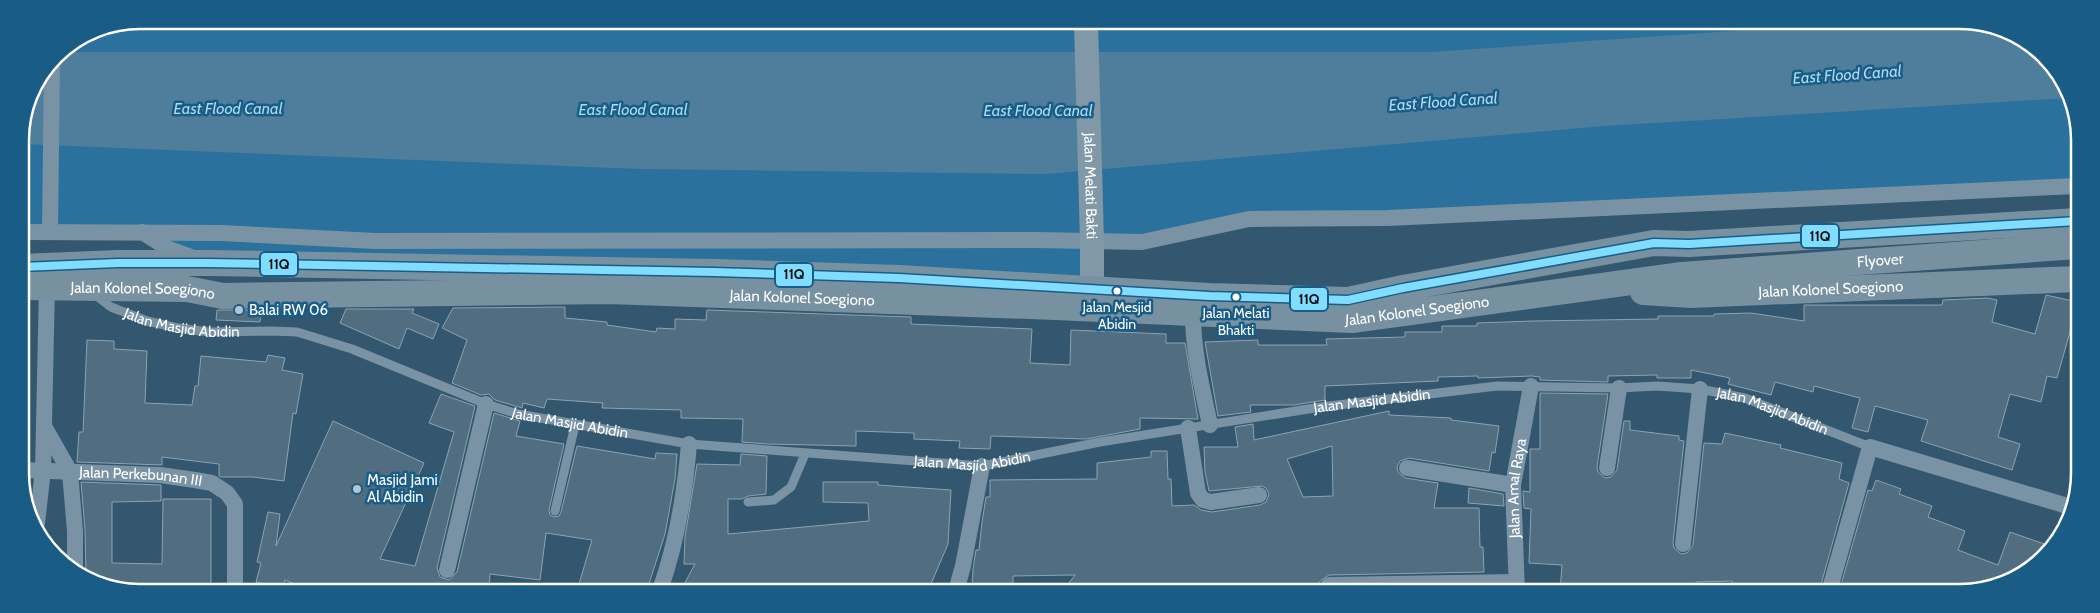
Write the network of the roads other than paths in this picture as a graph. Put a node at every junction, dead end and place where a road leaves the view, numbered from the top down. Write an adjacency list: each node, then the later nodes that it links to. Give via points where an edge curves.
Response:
1 (1086, 29): 9 (street, Jalan Melati Bakti)
2 (52, 72): 7 (street)
3 (2071, 186): 9 (street, via 1388,218 1249,219 1142,242)
4 (2071, 209): 10 (main road, Jalan Kolonel Soegiono, via 1974,217 1845,220)
5 (2071, 221): 11 (main road, Flyover)
6 (29, 232): 7 (street)
7 (50, 232): 8 (street)
8 (142, 232): 9 (street, via 375,241); 13 (street, via 169,249)
9 (1092, 241): 20 (street, Jalan Melati Bakti)
10 (1654, 243): 11 (main road, Jalan Kolonel Soegiono); 20 (main road, Jalan Kolonel Soegiono, via 1348,300 1209,296)
11 (1689, 244)
12 (2071, 246): 15 (main road, Flyover)
13 (207, 263): 14 (main road, Jalan Kolonel Soegiono); 20 (main road, Jalan Kolonel Soegiono, via 714,272)
14 (29, 268)
15 (1682, 275): 21 (main road, Jalan Kolonel Soegiono)
16 (2071, 279): 21 (main road, Jalan Kolonel Soegiono, via 1690,295)
17 (47, 286): 18 (main road, Jalan Kolonel Soegiono); 19 (main road, Jalan Kolonel Soegiono); 29 (street)
18 (29, 287)
19 (107, 287): 22 (main road, Jalan Kolonel Soegiono, via 187,289 223,296 647,292); 26 (lane, Jalan Masjid Abidin, via 100,290 98,297 111,307 147,321 209,332 297,332 352,349)
20 (1092, 288)
21 (1583, 289): 22 (main road, Jalan Kolonel Soegiono, via 1352,320)
22 (1193, 314): 28 (street, via 1198,373)
23 (1531, 386): 24 (lane, Jalan Masjid Abidin); 28 (lane, Jalan Masjid Abidin, via 1497,386 1321,407); 40 (street, Jalan Amal Raya)
24 (1619, 388): 25 (lane, Jalan Masjid Abidin); 36 (street)
25 (1700, 389): 32 (lane, Jalan Masjid Abidin, via 1745,398); 46 (street)
26 (486, 404): 27 (lane, Jalan Masjid Abidin); 48 (street)
27 (575, 425): 31 (lane, Jalan Masjid Abidin); 44 (lane)
28 (1210, 425): 30 (lane, Jalan Masjid Abidin)
29 (45, 428): 38 (street); 39 (street)
30 (1188, 428): 34 (lane, Jalan Masjid Abidin); 41 (street, via 1198,493 1203,500 1211,502)
31 (690, 444): 33 (lane, Jalan Masjid Abidin); 50 (street)
32 (1870, 447): 43 (street, Jalan Masjid Abidin); 53 (street)
33 (805, 454): 34 (lane, Jalan Masjid Abidin); 42 (lane, via 791,487 774,500)
34 (982, 466): 51 (street)
35 (1406, 468): 40 (street)
36 (1607, 468)
37 (29, 470): 38 (street, Jalan Perkebunan III)
38 (43, 470): 39 (street, Jalan Perkebunan III); 45 (street)
39 (70, 472): 47 (street); 49 (street, Jalan Perkebunan III, via 195,480 212,483 227,493 235,504)
40 (1513, 485): 52 (street, Jalan Amal Raya)
41 (1259, 495)
42 (748, 502)
43 (2066, 506)
44 (555, 511)
45 (37, 516)
46 (1683, 544)
47 (75, 563)
48 (447, 570)
49 (234, 584)
50 (662, 584)
51 (958, 584)
52 (1516, 584)
53 (1831, 584)

